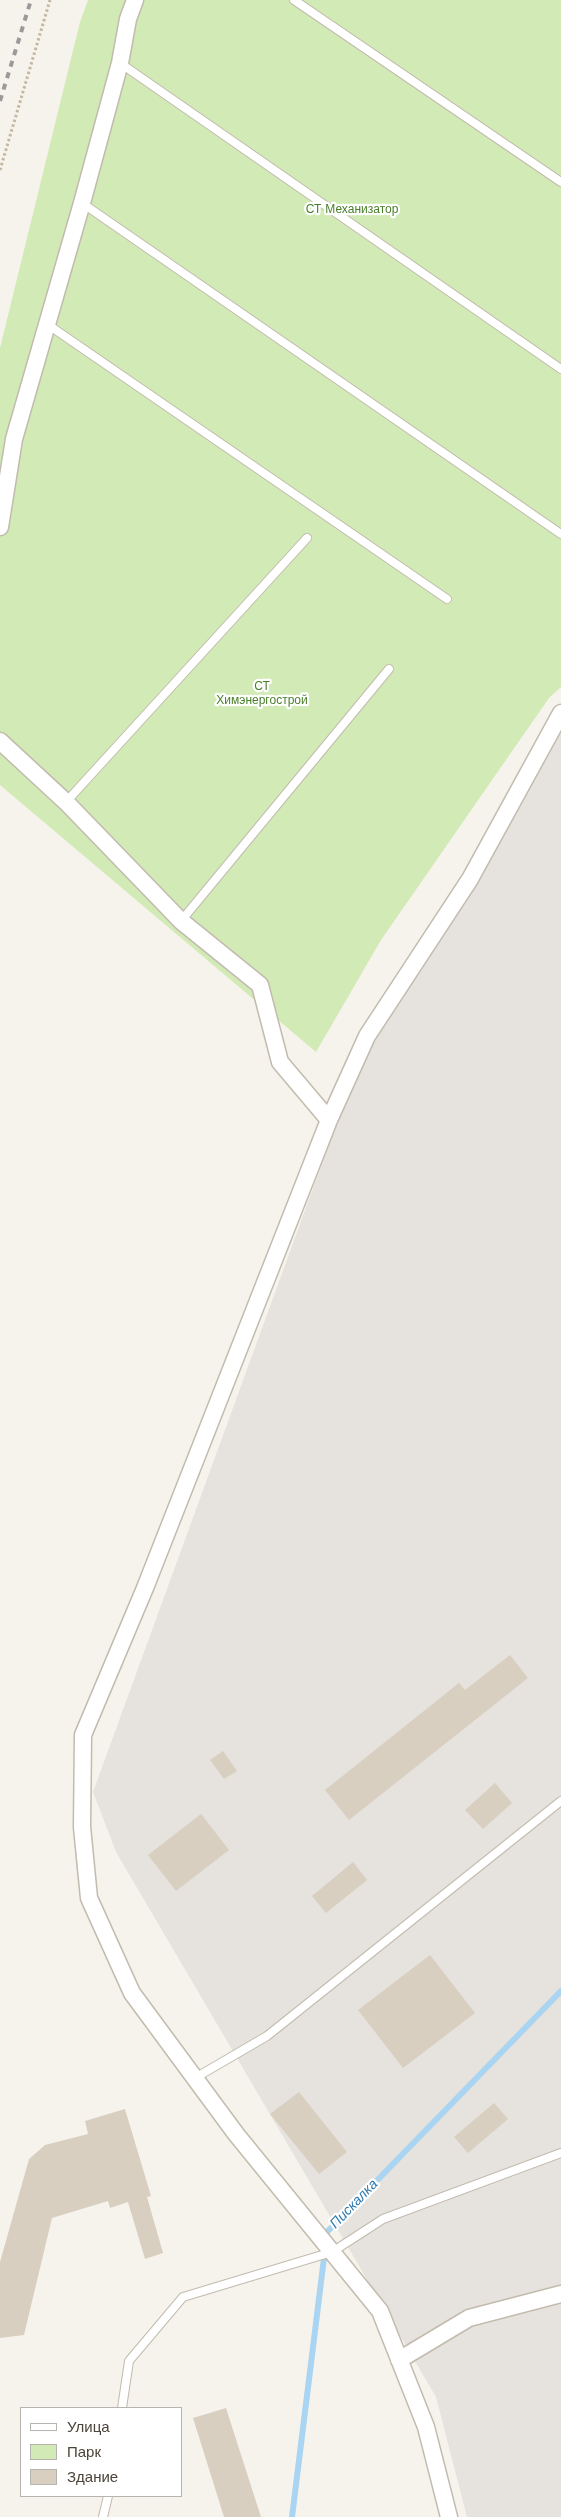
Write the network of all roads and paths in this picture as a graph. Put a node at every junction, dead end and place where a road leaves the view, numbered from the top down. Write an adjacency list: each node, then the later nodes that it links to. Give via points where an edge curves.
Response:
1 (50, 0): 5 (path)
2 (135, 0): 4 (street)
3 (294, 0): 6 (lane)
4 (120, 63): 7 (street); 9 (lane)
5 (0, 170)
6 (561, 182)
7 (82, 203): 8 (street); 11 (lane)
8 (46, 324): 10 (street, via 14,439); 13 (lane)
9 (561, 369)
10 (0, 527)
11 (561, 534)
12 (307, 538): 17 (lane)
13 (447, 599)
14 (389, 669): 18 (lane)
15 (561, 713): 19 (street, via 470,879 366,1036)
16 (0, 741): 17 (street)
17 (66, 802): 18 (street)
18 (181, 921): 19 (street, via 260,985 280,1062)
19 (328, 1120): 21 (street, via 145,1588 82,1735 82,1826 90,1898 132,1993)
20 (561, 1801): 21 (lane, via 268,2036)
21 (194, 2078): 23 (street)
22 (561, 2153): 23 (lane, via 383,2219)
23 (332, 2252): 25 (street, via 380,2311); 26 (lane, via 183,2297 129,2361)
24 (561, 2294): 25 (street, via 469,2318)
25 (399, 2360): 29 (street, via 426,2427)
26 (122, 2407)
27 (108, 2497): 28 (lane)
28 (103, 2517)
29 (449, 2517)

